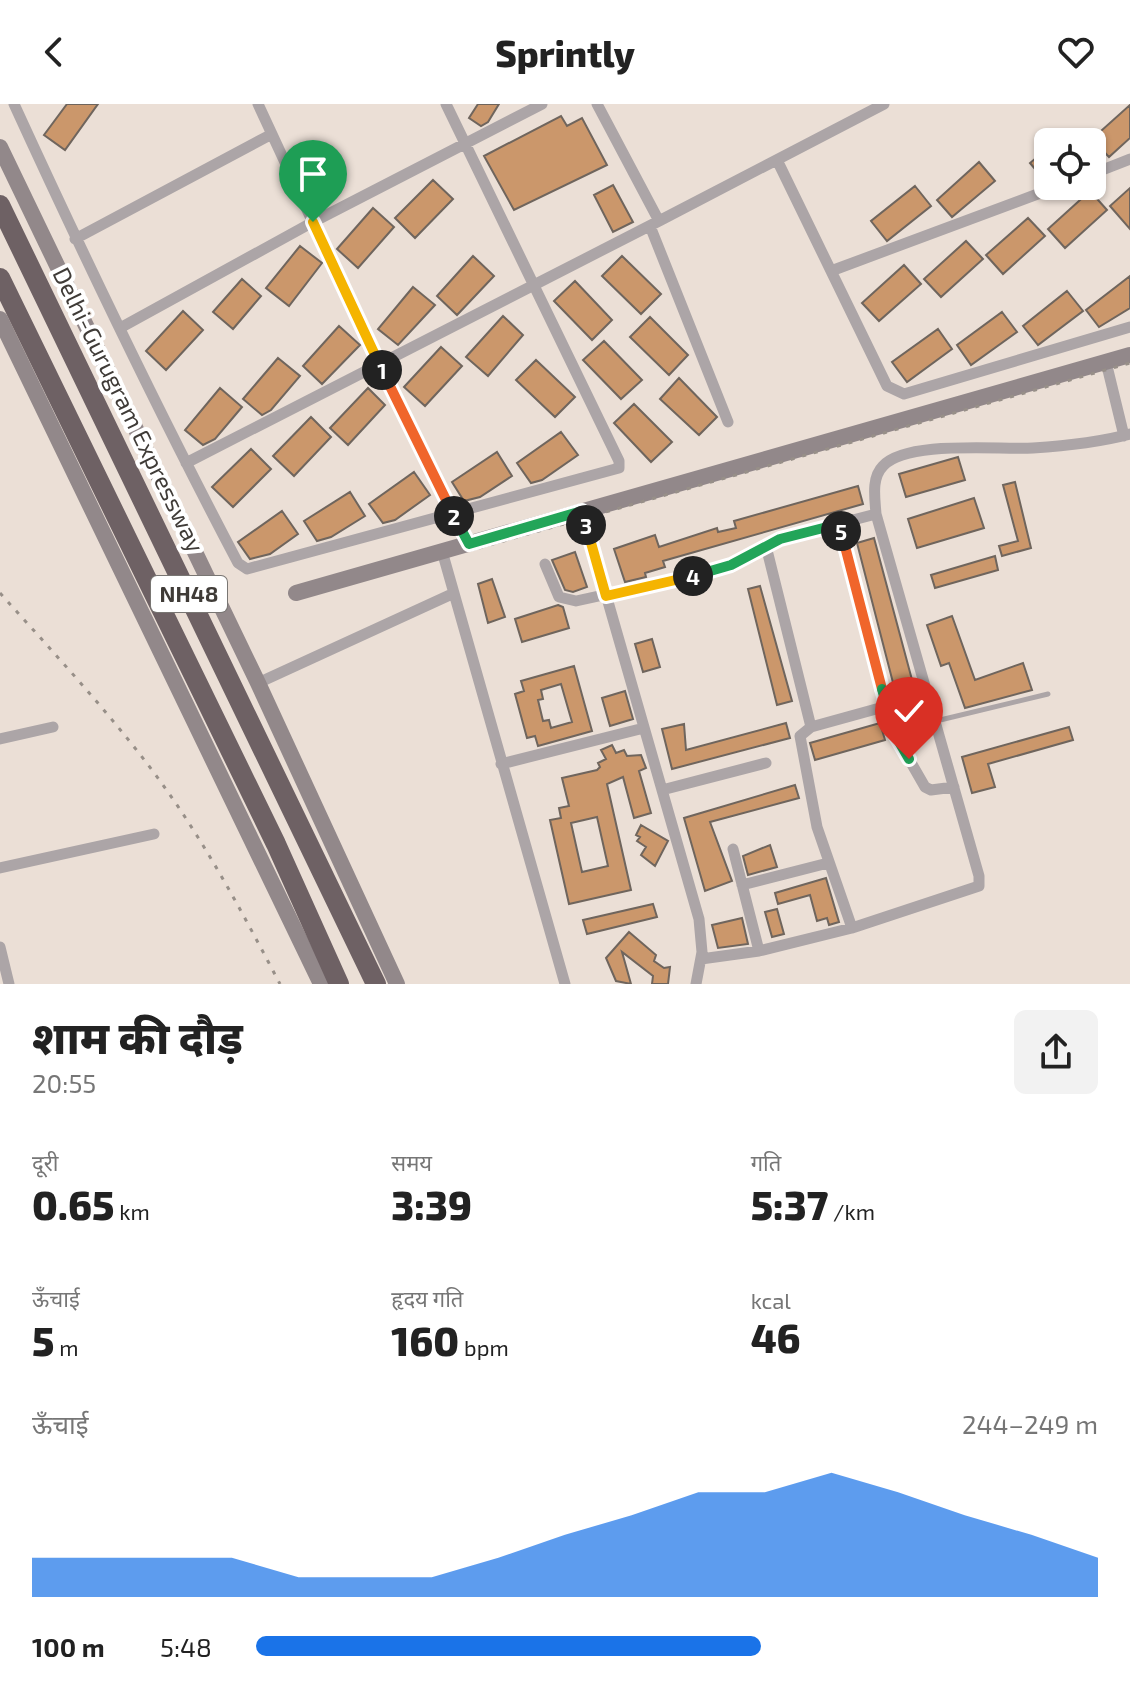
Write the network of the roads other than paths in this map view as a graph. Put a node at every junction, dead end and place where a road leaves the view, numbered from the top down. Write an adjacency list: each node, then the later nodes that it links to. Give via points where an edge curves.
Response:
1 (14, 104): 17 (street)
2 (258, 104): 7 (street)
3 (446, 104): 8 (street)
4 (542, 104): 8 (street)
5 (597, 104): 16 (street)
6 (884, 104): 11 (street)
7 (272, 134): 15 (street); 17 (street)
8 (466, 143): 15 (street); 20 (street)
9 (0, 147): 41 (main road)
10 (1130, 159): 12 (street)
11 (777, 160): 16 (street); 18 (street)
12 (1106, 168)
13 (1034, 195): 18 (street)
14 (0, 205): 65 (highway, Delhi-Gurugram Expressway / NH48)
15 (313, 222): 23 (street); 26 (street)
16 (655, 224): 20 (street); 27 (street)
17 (75, 239): 23 (street)
18 (831, 271): 22 (street, via 887,386 904,394)
19 (0, 278): 64 (highway, NH48, via 270,830)
20 (536, 285): 26 (street); 31 (street, via 620,466)
21 (0, 319): 63 (main road)
22 (1130, 327)
23 (120, 328): 29 (street)
24 (1130, 355): 25 (main road)
25 (1106, 362): 28 (street); 30 (main road)
26 (379, 365): 29 (street); 31 (street)
27 (728, 422)
28 (1127, 435): 32 (street, via 1032,448 946,448 898,458 881,468 876,480)
29 (186, 463): 31 (street, via 238,563 247,569)
30 (582, 511): 34 (main road); 40 (street)
31 (452, 513): 34 (street)
32 (876, 514): 33 (street); 44 (street)
33 (839, 524): 35 (street); 43 (street)
34 (469, 544): 36 (main road)
35 (766, 546): 40 (street, via 718,570); 46 (street)
36 (442, 551): 38 (main road); 39 (street)
37 (545, 564): 40 (street, via 563,601)
38 (296, 593)
39 (452, 594): 41 (street); 50 (street)
40 (606, 596): 47 (street)
41 (258, 683): 66 (main road)
42 (1048, 694): 44 (lane)
43 (887, 706): 46 (street); 51 (street, via 894,733 925,787)
44 (935, 722): 51 (street)
45 (53, 727): 48 (street)
46 (811, 727): 55 (street, via 800,739)
47 (644, 728): 50 (street); 52 (street)
48 (0, 739)
49 (766, 763): 52 (street)
50 (501, 764): 67 (street)
51 (954, 787): 58 (street, via 979,886)
52 (662, 790): 61 (street, via 699,919)
53 (154, 834): 56 (street)
54 (733, 849): 57 (street)
55 (828, 863): 57 (street); 58 (street)
56 (0, 868)
57 (742, 885): 60 (street)
58 (852, 928): 60 (street)
59 (0, 947): 62 (street)
60 (759, 951): 61 (street)
61 (701, 959): 68 (street)
62 (9, 984)
63 (321, 984)
64 (339, 984)
65 (376, 984)
66 (397, 984)
67 (565, 984)
68 (696, 984)

